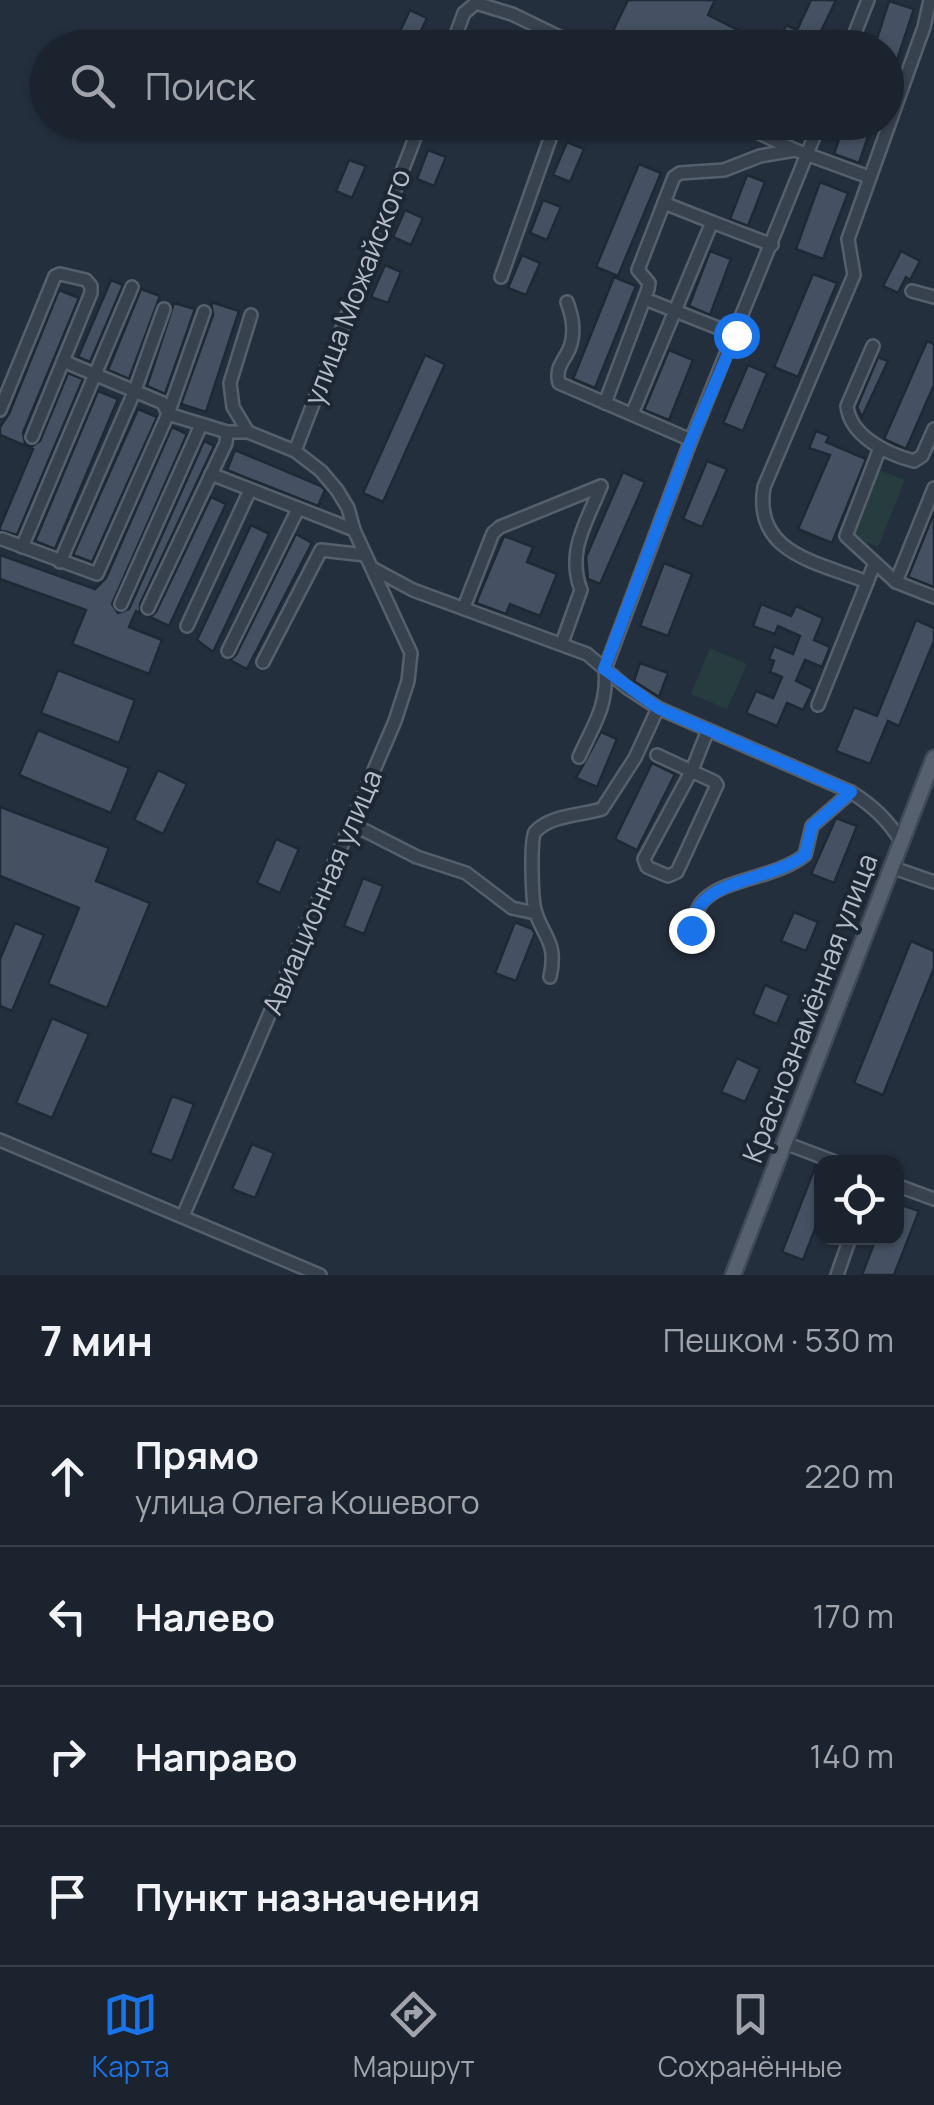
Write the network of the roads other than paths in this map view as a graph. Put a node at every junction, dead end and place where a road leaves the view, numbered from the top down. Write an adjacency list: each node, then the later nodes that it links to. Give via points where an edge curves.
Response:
1 (868, 0): 5 (street)
2 (930, 0): 6 (street)
3 (458, 30): 4 (street, via 476,3)
4 (540, 30)
5 (856, 30)
6 (904, 81)
7 (414, 140): 44 (street, улица Можайского)
8 (550, 140): 18 (street)
9 (774, 140): 12 (street)
10 (814, 140): 13 (street)
11 (882, 140): 14 (street)
12 (795, 150): 13 (street); 15 (street, via 724,170 680,173)
13 (809, 155): 14 (street); 17 (street)
14 (868, 177): 55 (street, via 848,239 854,275 761,506 782,546)
15 (664, 202): 16 (street); 22 (street, via 638,270 650,283)
16 (712, 222): 17 (street); 25 (street)
17 (772, 245): 28 (street)
18 (501, 277)
19 (132, 287): 31 (street)
20 (912, 291): 21 (street)
21 (934, 297)
22 (645, 299): 25 (street); 33 (street)
23 (567, 302): 33 (street, via 574,330 558,367 559,382)
24 (164, 309): 32 (street)
25 (674, 311): 28 (street); 36 (street)
26 (204, 312): 35 (street)
27 (251, 314): 40 (street, via 230,383 233,407)
28 (736, 335): 42 (street)
29 (873, 346): 43 (street, via 847,410 855,428)
30 (63, 361): 31 (street); 34 (street, via 91,286 60,274); 41 (street)
31 (95, 374): 32 (street); 51 (street)
32 (134, 390): 35 (street, via 163,403); 53 (street)
33 (604, 402): 36 (street)
34 (0, 410)
35 (168, 414): 37 (street); 53 (street, via 97,574)
36 (632, 414): 42 (street)
37 (202, 425): 39 (street); 58 (street)
38 (934, 429): 43 (street, via 914,461)
39 (227, 432): 40 (street); 45 (street)
40 (248, 432): 44 (street, Авиационная улица)
41 (32, 437)
42 (691, 440): 65 (street)
43 (880, 448): 54 (street, via 845,534)
44 (295, 451): 49 (street, Авиационная улица, via 337,490)
45 (210, 474): 47 (street); 60 (street)
46 (934, 488): 56 (street)
47 (250, 490): 48 (street); 61 (street)
48 (298, 508): 49 (street); 63 (street)
49 (354, 530): 52 (street, Авиационная улица)
50 (2, 539): 51 (street)
51 (22, 547): 53 (street)
52 (367, 560): 59 (street, via 390,580); 64 (street, via 321,550); 74 (street, Авиационная улица, via 411,652 395,722)
53 (60, 562)
54 (874, 565): 55 (street); 56 (street)
55 (867, 582): 66 (street)
56 (896, 582): 57 (street)
57 (934, 597)
58 (121, 604)
59 (464, 607): 62 (street); 62 (street, via 493,533 602,486 574,558 581,590)
60 (148, 608)
61 (187, 626)
62 (562, 643): 65 (street)
63 (228, 651)
64 (263, 662)
65 (604, 669): 67 (street); 70 (street, via 607,694)
66 (818, 706)
67 (658, 708): 68 (street); 78 (street, via 602,809 560,818 533,834)
68 (708, 730): 72 (street); 73 (street)
69 (656, 755): 72 (street)
70 (579, 757)
71 (934, 758): 75 (main road, Краснознамённая улица)
72 (692, 770): 72 (street, via 644,859 668,876 677,872 717,790)
73 (851, 792): 75 (street, via 888,821); 79 (street, via 812,826 805,855 717,891 698,908)
74 (352, 824): 78 (street, via 466,873 512,908); 86 (street, Авиационная улица)
75 (900, 841): 76 (main road, Краснознамённая улица)
76 (891, 867): 77 (street); 82 (main road, Краснознамённая улица)
77 (934, 882)
78 (535, 913): 80 (street, via 550,938)
79 (691, 930)
80 (550, 977)
81 (0, 1140): 86 (street)
82 (785, 1143): 83 (street); 89 (main road, Краснознамённая улица)
83 (817, 1155)
84 (904, 1188): 85 (street)
85 (934, 1199)
86 (184, 1216): 88 (street)
87 (847, 1245): 90 (street)
88 (320, 1275)
89 (733, 1275)
90 (836, 1275)

